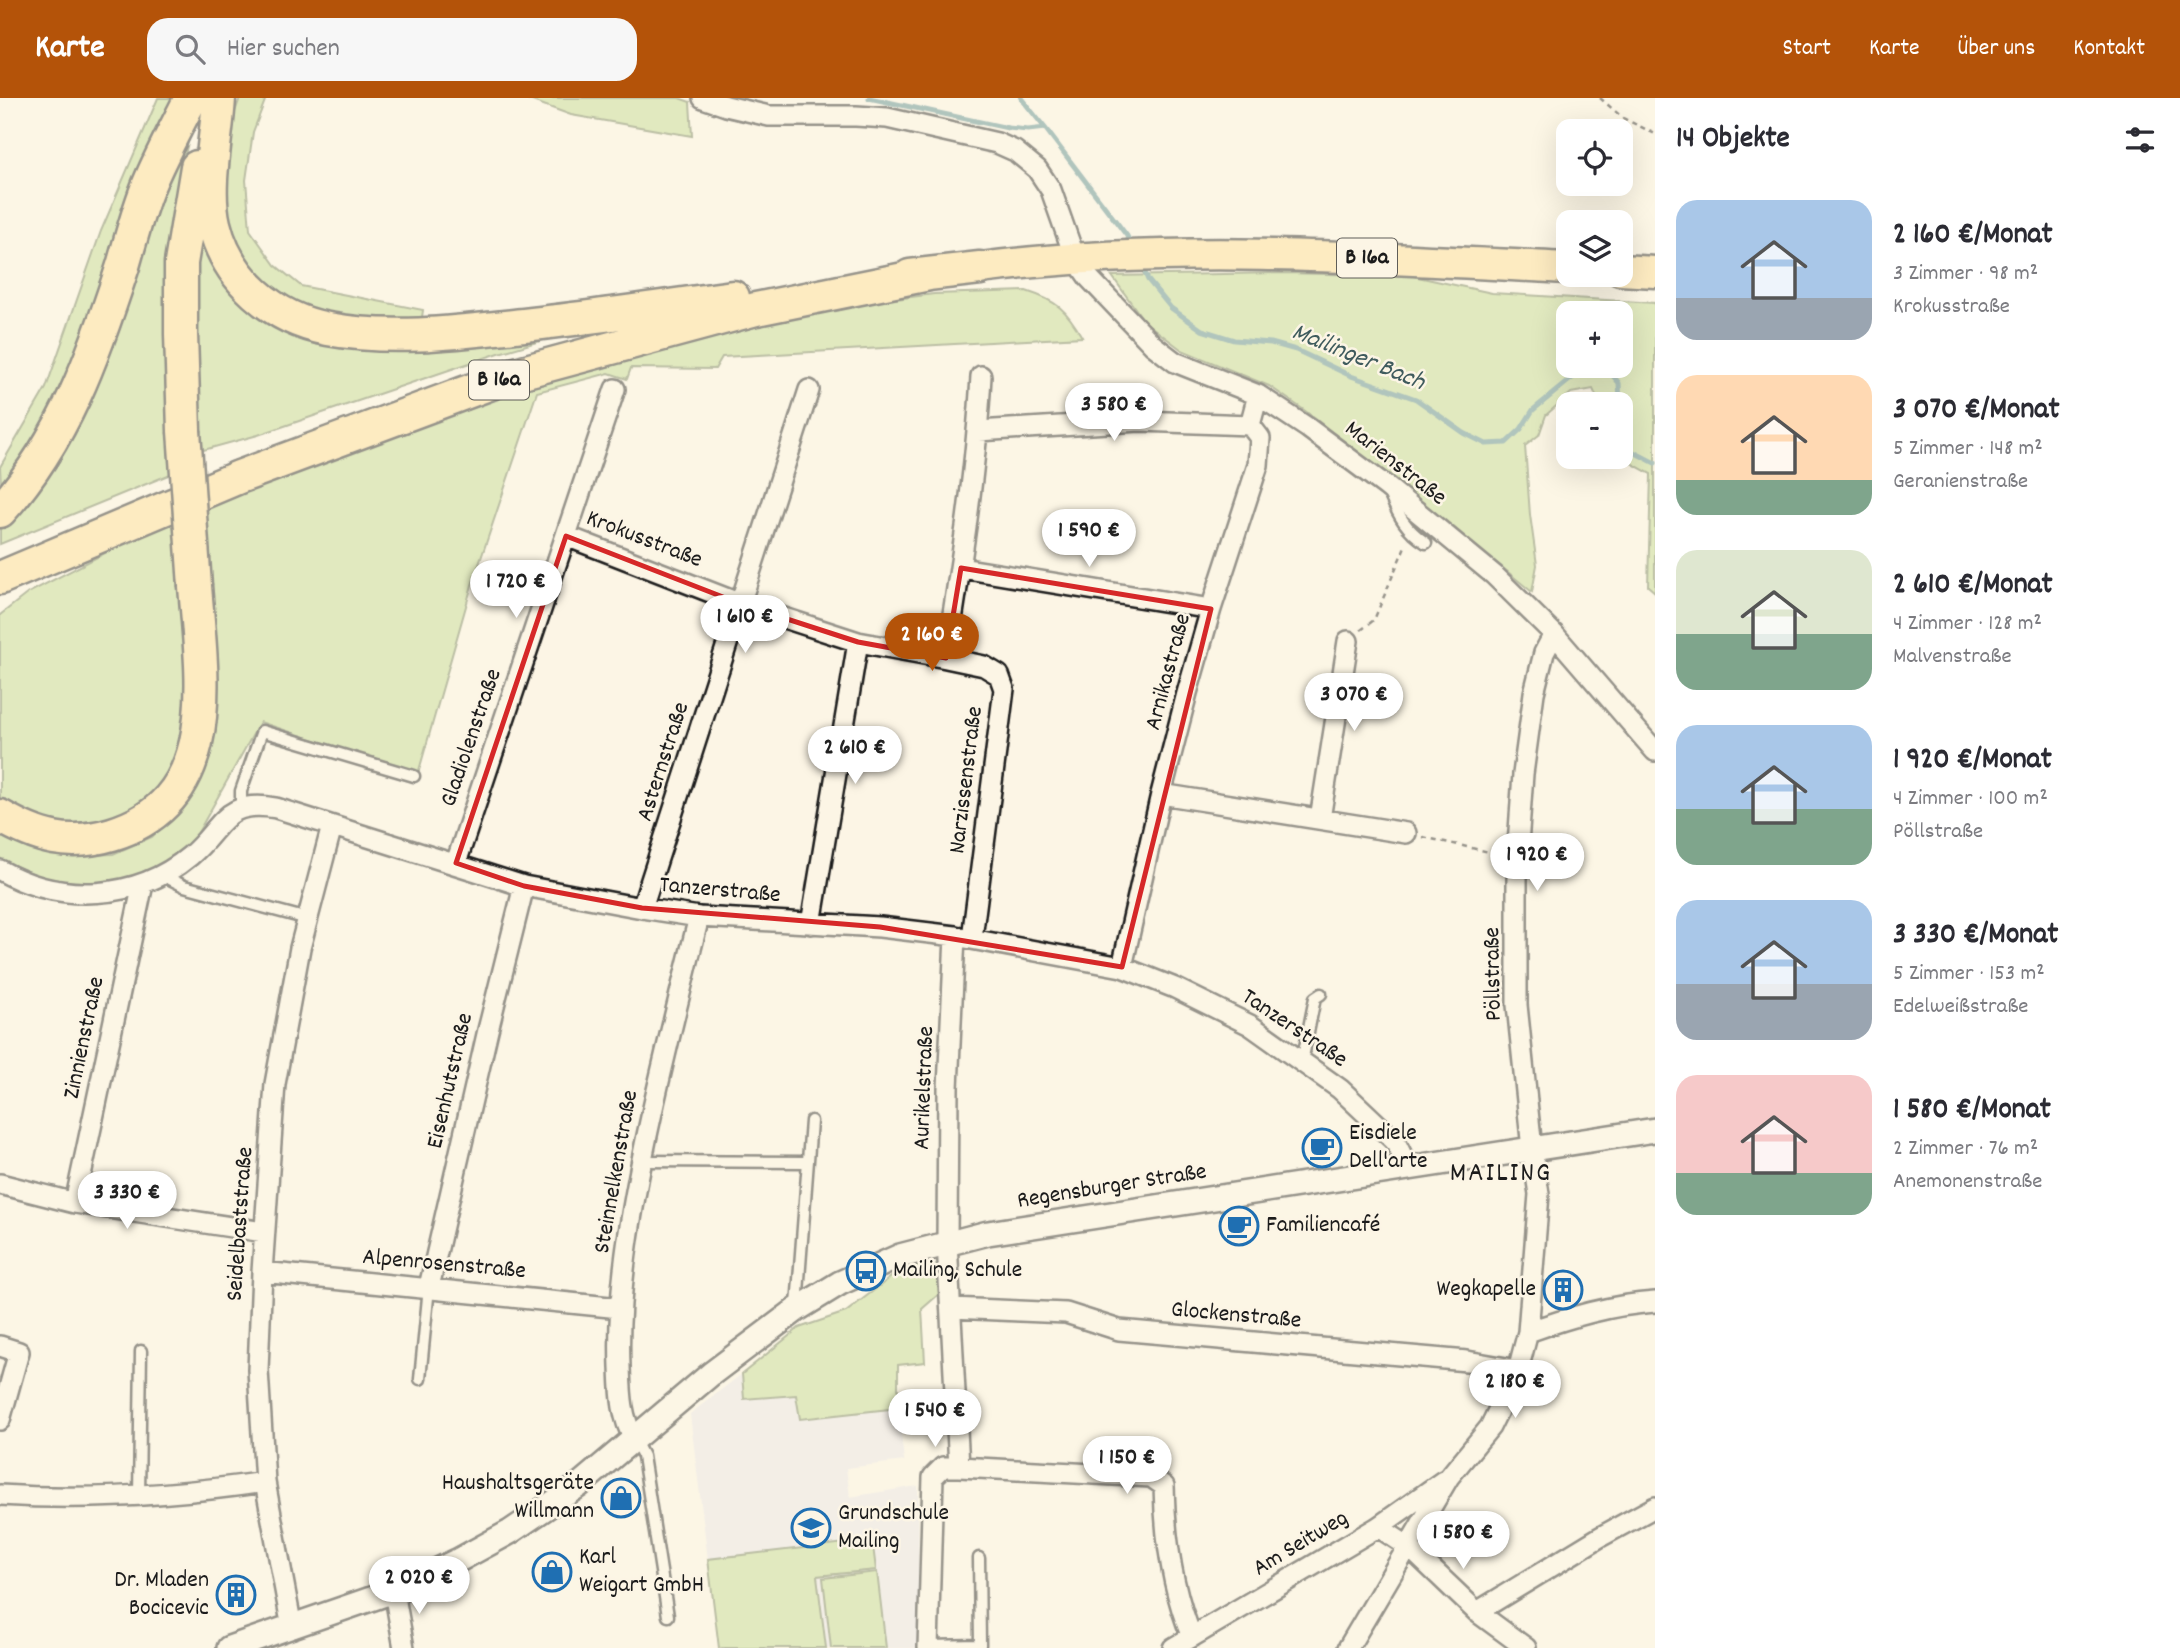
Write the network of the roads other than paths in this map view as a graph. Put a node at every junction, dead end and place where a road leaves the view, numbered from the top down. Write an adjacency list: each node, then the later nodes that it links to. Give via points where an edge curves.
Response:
1 (191, 98): 18 (highway, via 149,184 98,344 76,396 44,456)
2 (218, 98): 10 (highway, via 210,197 215,225 232,267 254,294 296,319 327,329 367,333 450,334); 36 (highway, bridge, via 194,178 181,263 184,431 202,682 199,738 175,793 156,811 112,834 84,840 51,839)
3 (703, 98): 4 (street, Marienstraße, via 769,116 887,118 1014,151 1037,169 1051,190)
4 (1075, 258): 5 (main road, B 16a, via 1302,254); 6 (main road, B 16a); 14 (street, Marienstraße, via 1088,278 1175,362)
5 (1556, 267)
6 (980, 268): 9 (highway, B 16a)
7 (1633, 271): 8 (main road)
8 (1655, 272)
9 (929, 274): 10 (highway, B 16a); 20 (highway, B 16a, via 756,309 515,374 239,477)
10 (756, 294): 22 (highway, B 16a, via 519,356 408,392)
11 (981, 376): 16 (street)
12 (615, 389): 19 (street, Gladiolenstraße)
13 (809, 390): 26 (street, Asternstraße)
14 (1258, 395): 15 (street); 17 (street, Marienstraße)
15 (1250, 425): 16 (street, via 1140,421); 27 (street, Arnikastraße, via 1260,438 1258,465)
16 (978, 432): 23 (street)
17 (1386, 486): 21 (lane, via 1411,533); 28 (street, Marienstraße, via 1494,575)
18 (0, 511)
19 (566, 536): 26 (street, Krokusstraße); 40 (street, Gladiolenstraße)
20 (87, 541): 24 (highway, B 16a); 25 (highway)
21 (1426, 543)
22 (0, 556)
23 (961, 568): 27 (street); 31 (street)
24 (0, 578)
25 (0, 603)
26 (741, 604): 30 (street, Krokusstraße); 45 (street, Asternstraße)
27 (1211, 609): 34 (street, Arnikastraße)
28 (1554, 634): 32 (street, Marienstraße); 55 (street, Pöllstraße, via 1534,692 1517,859 1517,1005)
29 (1348, 641): 37 (street)
30 (858, 642): 31 (street, Krokusstraße); 48 (street)
31 (946, 658): 49 (street, Narzissenstraße, via 984,666 999,675 1004,689)
32 (1655, 751)
33 (414, 776): 35 (lane, via 262,731 241,791)
34 (1161, 794): 37 (street); 50 (street, Arnikastraße)
35 (241, 807): 38 (street, Tanzerstraße, via 276,808); 42 (street)
36 (0, 816)
37 (1320, 819): 39 (street)
38 (332, 827): 40 (street, Tanzerstraße); 47 (street, Seidelbaststraße)
39 (1406, 833)
40 (456, 863): 44 (street, Tanzerstraße)
41 (0, 870): 43 (street, via 42,888 73,893 114,892)
42 (162, 875): 43 (street); 47 (lane, via 184,886)
43 (144, 884): 60 (street, Zinnienstraße)
44 (524, 886): 45 (street, Tanzerstraße); 64 (street, Eisenhutstraße)
45 (642, 908): 46 (street, Tanzerstraße)
46 (699, 916): 48 (street, Tanzerstraße); 56 (street, Steinnelkenstraße)
47 (308, 919): 61 (street, Seidelbaststraße, via 275,1084)
48 (811, 924): 49 (street, Tanzerstraße)
49 (963, 937): 50 (street, Tanzerstraße); 62 (street, Aurikelstraße, via 948,1088)
50 (1122, 967): 52 (street, Tanzerstraße, via 1219,1008)
51 (1321, 994): 52 (lane, via 1315,998)
52 (1302, 1063): 58 (street, Tanzerstraße, via 1340,1089 1395,1141)
53 (811, 1121): 57 (lane)
54 (1655, 1130): 55 (street, Regensburger Straße)
55 (1532, 1149): 58 (street, Regensburger Straße); 69 (street, Pöllstraße, via 1538,1194)
56 (642, 1161): 57 (lane); 66 (street, Steinnelkenstraße)
57 (808, 1162): 68 (lane)
58 (1408, 1168): 62 (street, Regensburger Straße)
59 (0, 1184): 60 (street)
60 (75, 1203): 61 (street)
61 (264, 1232): 63 (street, Seidelbaststraße)
62 (947, 1242): 67 (street, Aurikelstraße); 68 (street, Regensburger Straße, via 866,1271)
63 (262, 1272): 64 (street, Alpenrosenstraße); 78 (street, Seidelbaststraße, via 258,1370)
64 (429, 1287): 66 (street, Alpenrosenstraße); 73 (lane)
65 (1655, 1302): 69 (street, via 1576,1315)
66 (620, 1308): 75 (street, Steinnelkenstraße, via 622,1408)
67 (951, 1308): 72 (street, Glockenstraße, via 1066,1313 1119,1330 1467,1361); 76 (street, Aurikelstraße)
68 (796, 1310): 75 (street, Regensburger Straße)
69 (1528, 1332): 72 (street, Pöllstraße)
70 (0, 1346): 74 (street, via 19,1352)
71 (141, 1351): 80 (lane)
72 (1518, 1370): 77 (street, Pöllstraße, via 1490,1427)
73 (420, 1379)
74 (0, 1420)
75 (634, 1439): 85 (street, Regensburger Straße, via 578,1486 510,1532); 87 (lane, via 643,1455)
76 (959, 1467): 89 (street, via 1151,1477 1164,1486 1165,1533); 90 (street, via 943,1467 933,1477)
77 (1449, 1477): 82 (street, Am Seitweg); 83 (street)
78 (265, 1482): 80 (street); 88 (street, Seidelbaststraße)
79 (0, 1495): 80 (street)
80 (139, 1496)
81 (1655, 1507): 86 (street)
82 (1378, 1527): 83 (street); 89 (street, Am Seitweg)
83 (1409, 1547): 86 (street); 94 (street)
84 (979, 1558): 90 (lane, via 980,1645)
85 (394, 1591): 88 (street, Regensburger Straße); 92 (street)
86 (1477, 1612): 95 (street)
87 (668, 1616)
88 (279, 1637): 91 (street, Regensburger Straße)
89 (1192, 1637): 93 (street, Am Seitweg)
90 (928, 1647)
91 (229, 1648)
92 (404, 1648)
93 (1173, 1648)
94 (1348, 1648)
95 (1526, 1648)

